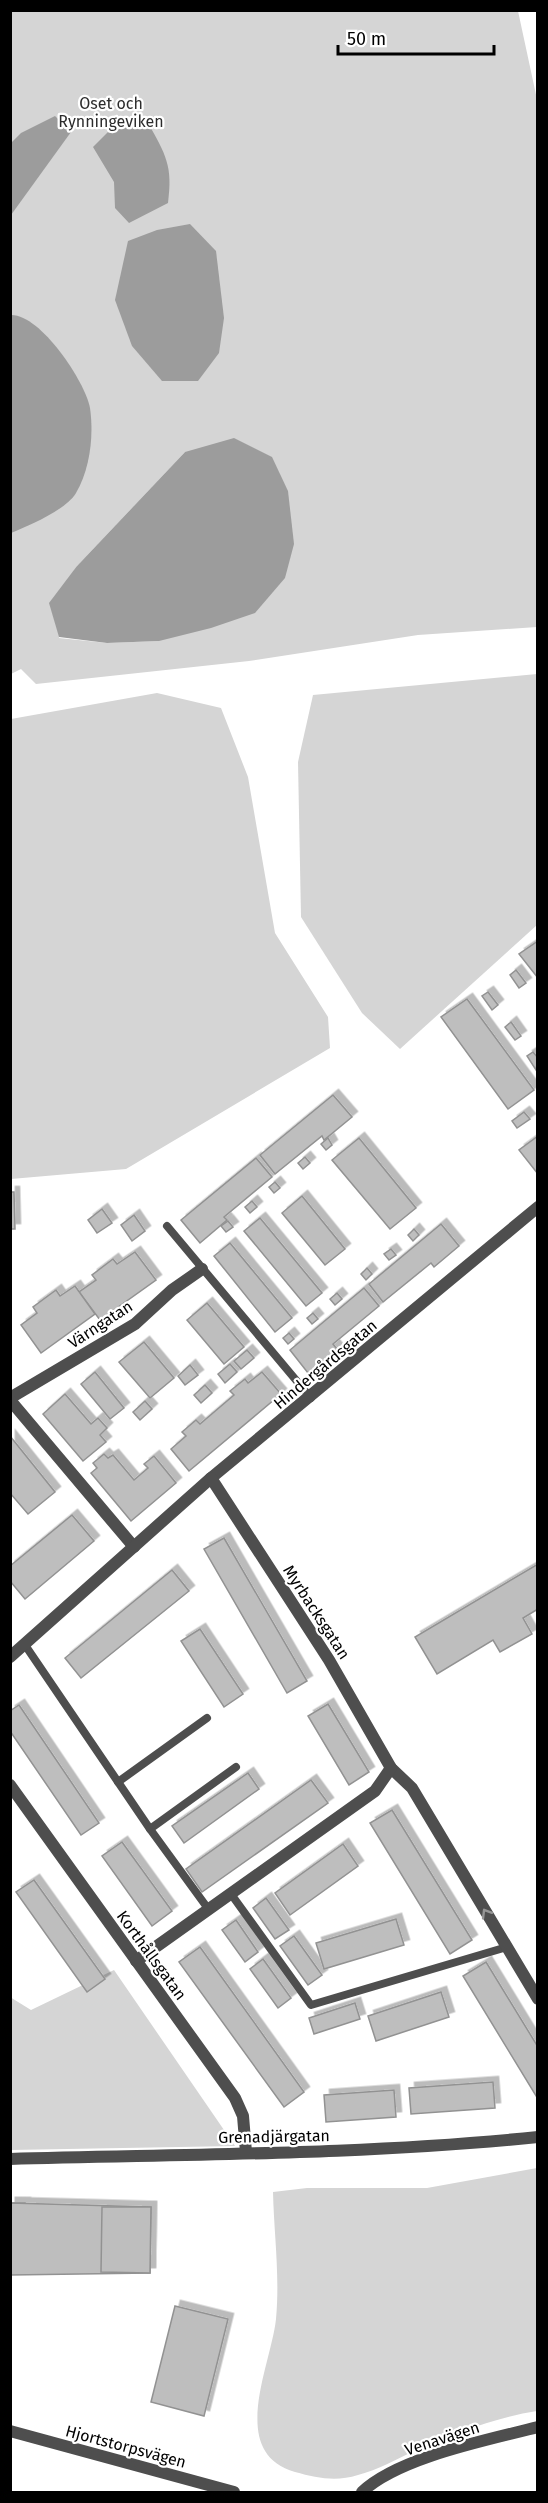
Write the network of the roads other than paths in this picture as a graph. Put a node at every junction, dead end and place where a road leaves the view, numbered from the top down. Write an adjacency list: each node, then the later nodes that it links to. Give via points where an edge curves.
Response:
1 (533, 1210): 2 (street); 5 (street, Hindergårdsgatan)
2 (537, 1225)
3 (167, 1227): 4 (lane)
4 (202, 1269): 5 (lane); 6 (street, Värngatan, via 135,1324)
5 (311, 1398): 7 (street, Hindergårdsgatan)
6 (10, 1399): 8 (street)
7 (211, 1478): 8 (street, Hindergårdsgatan); 13 (street, Myrbacksgatan, via 329,1660)
8 (134, 1547): 9 (street, Hindergårdsgatan)
9 (25, 1644): 10 (street, Hindergårdsgatan); 14 (lane)
10 (10, 1657)
11 (207, 1718): 14 (lane)
12 (236, 1767): 16 (lane)
13 (391, 1768): 17 (street, via 375,1791); 19 (street, Myrbacksgatan, one-way to 13, via 412,1788)
14 (118, 1782): 16 (lane)
15 (10, 1785): 20 (street, Korthållsgatan)
16 (150, 1829): 18 (lane)
17 (231, 1894): 18 (street); 19 (lane, via 311,2005)
18 (209, 1910): 20 (street)
19 (507, 1947): 21 (street, Myrbacksgatan)
20 (136, 1961): 23 (street, Korthållsgatan, via 235,2098 243,2116)
21 (537, 1999)
22 (537, 2137): 23 (street, Grenadjärgatan, via 407,2149)
23 (246, 2152): 24 (street, Grenadjärgatan)
24 (10, 2159)
25 (537, 2427): 28 (street, Venavägen, via 462,2446 406,2467)
26 (10, 2430): 27 (street, Hjortstorpsvägen)
27 (234, 2493)
28 (362, 2493)

